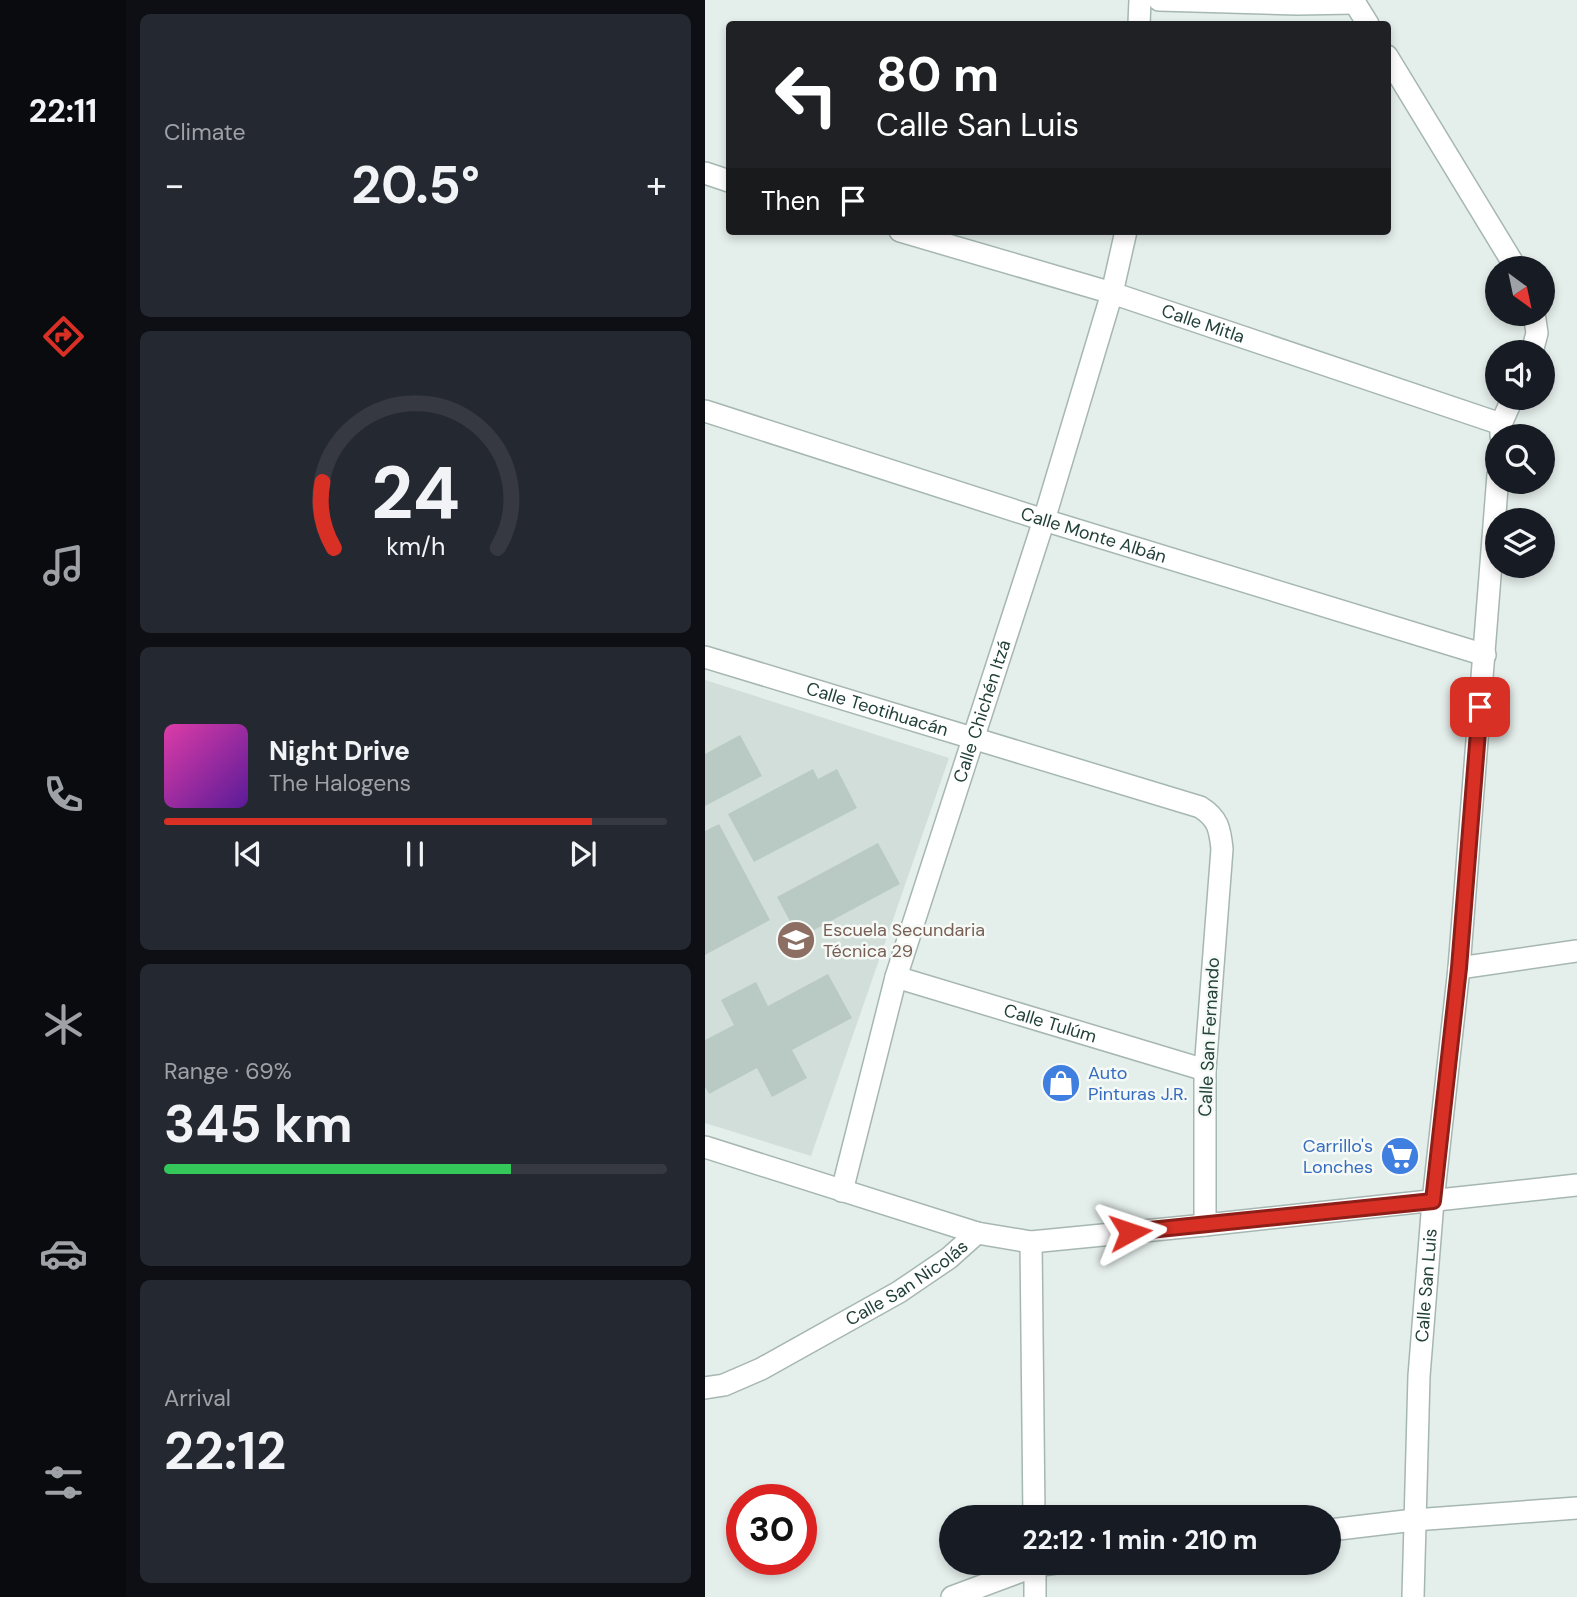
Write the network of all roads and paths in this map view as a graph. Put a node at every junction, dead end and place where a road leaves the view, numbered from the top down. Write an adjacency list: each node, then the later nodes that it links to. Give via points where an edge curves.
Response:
1 (1140, 0): 4 (street)
2 (1159, 0): 3 (street)
3 (1354, 1): 5 (street)
4 (1139, 21)
5 (1366, 21)
6 (1391, 63): 11 (street)
7 (705, 173): 8 (street)
8 (726, 180)
9 (914, 235): 12 (street, Calle Mitla)
10 (1125, 235): 12 (street, Calle Chichén Itzá)
11 (1509, 256)
12 (1112, 293): 14 (street, Calle Mitla); 16 (street, Calle Chichén Itzá)
13 (705, 411): 16 (street, Calle Monte Albán)
14 (1485, 424)
15 (1497, 494): 17 (street, Calle San Luis)
16 (1044, 520): 17 (street, Calle Monte Albán); 19 (street, Calle Chichén Itzá)
17 (1485, 655): 22 (street, Calle San Luis)
18 (705, 657): 19 (street, Calle Teotihuacán)
19 (973, 740): 20 (street, Calle Teotihuacán, via 1200,807 1219,825); 23 (street, Calle Chichén Itzá)
20 (1222, 849): 24 (street, Calle San Fernando)
21 (1577, 951): 22 (street)
22 (1459, 968): 28 (street, Calle San Luis)
23 (896, 977): 24 (street, Calle Tulúm); 27 (street, Calle Chichén Itzá)
24 (1205, 1070): 29 (street, Calle San Fernando)
25 (705, 1147): 27 (street)
26 (1577, 1185): 28 (street, Calle San Nicolás)
27 (843, 1191): 30 (street)
28 (1433, 1201): 29 (street, Calle San Nicolás); 35 (street, Calle San Luis, via 1419,1376)
29 (1204, 1225): 31 (street, Calle San Nicolás)
30 (977, 1233): 31 (street, Calle San Nicolás); 32 (street, Calle San Nicolás, via 899,1292 761,1368)
31 (1031, 1242): 33 (street)
32 (706, 1388)
33 (1034, 1505)
34 (1577, 1508): 35 (street)
35 (1414, 1520): 36 (street); 41 (street, Calle San Luis)
36 (1341, 1529)
37 (1007, 1575): 39 (street)
38 (1035, 1575): 40 (street)
39 (952, 1597)
40 (1035, 1597)
41 (1413, 1597)

